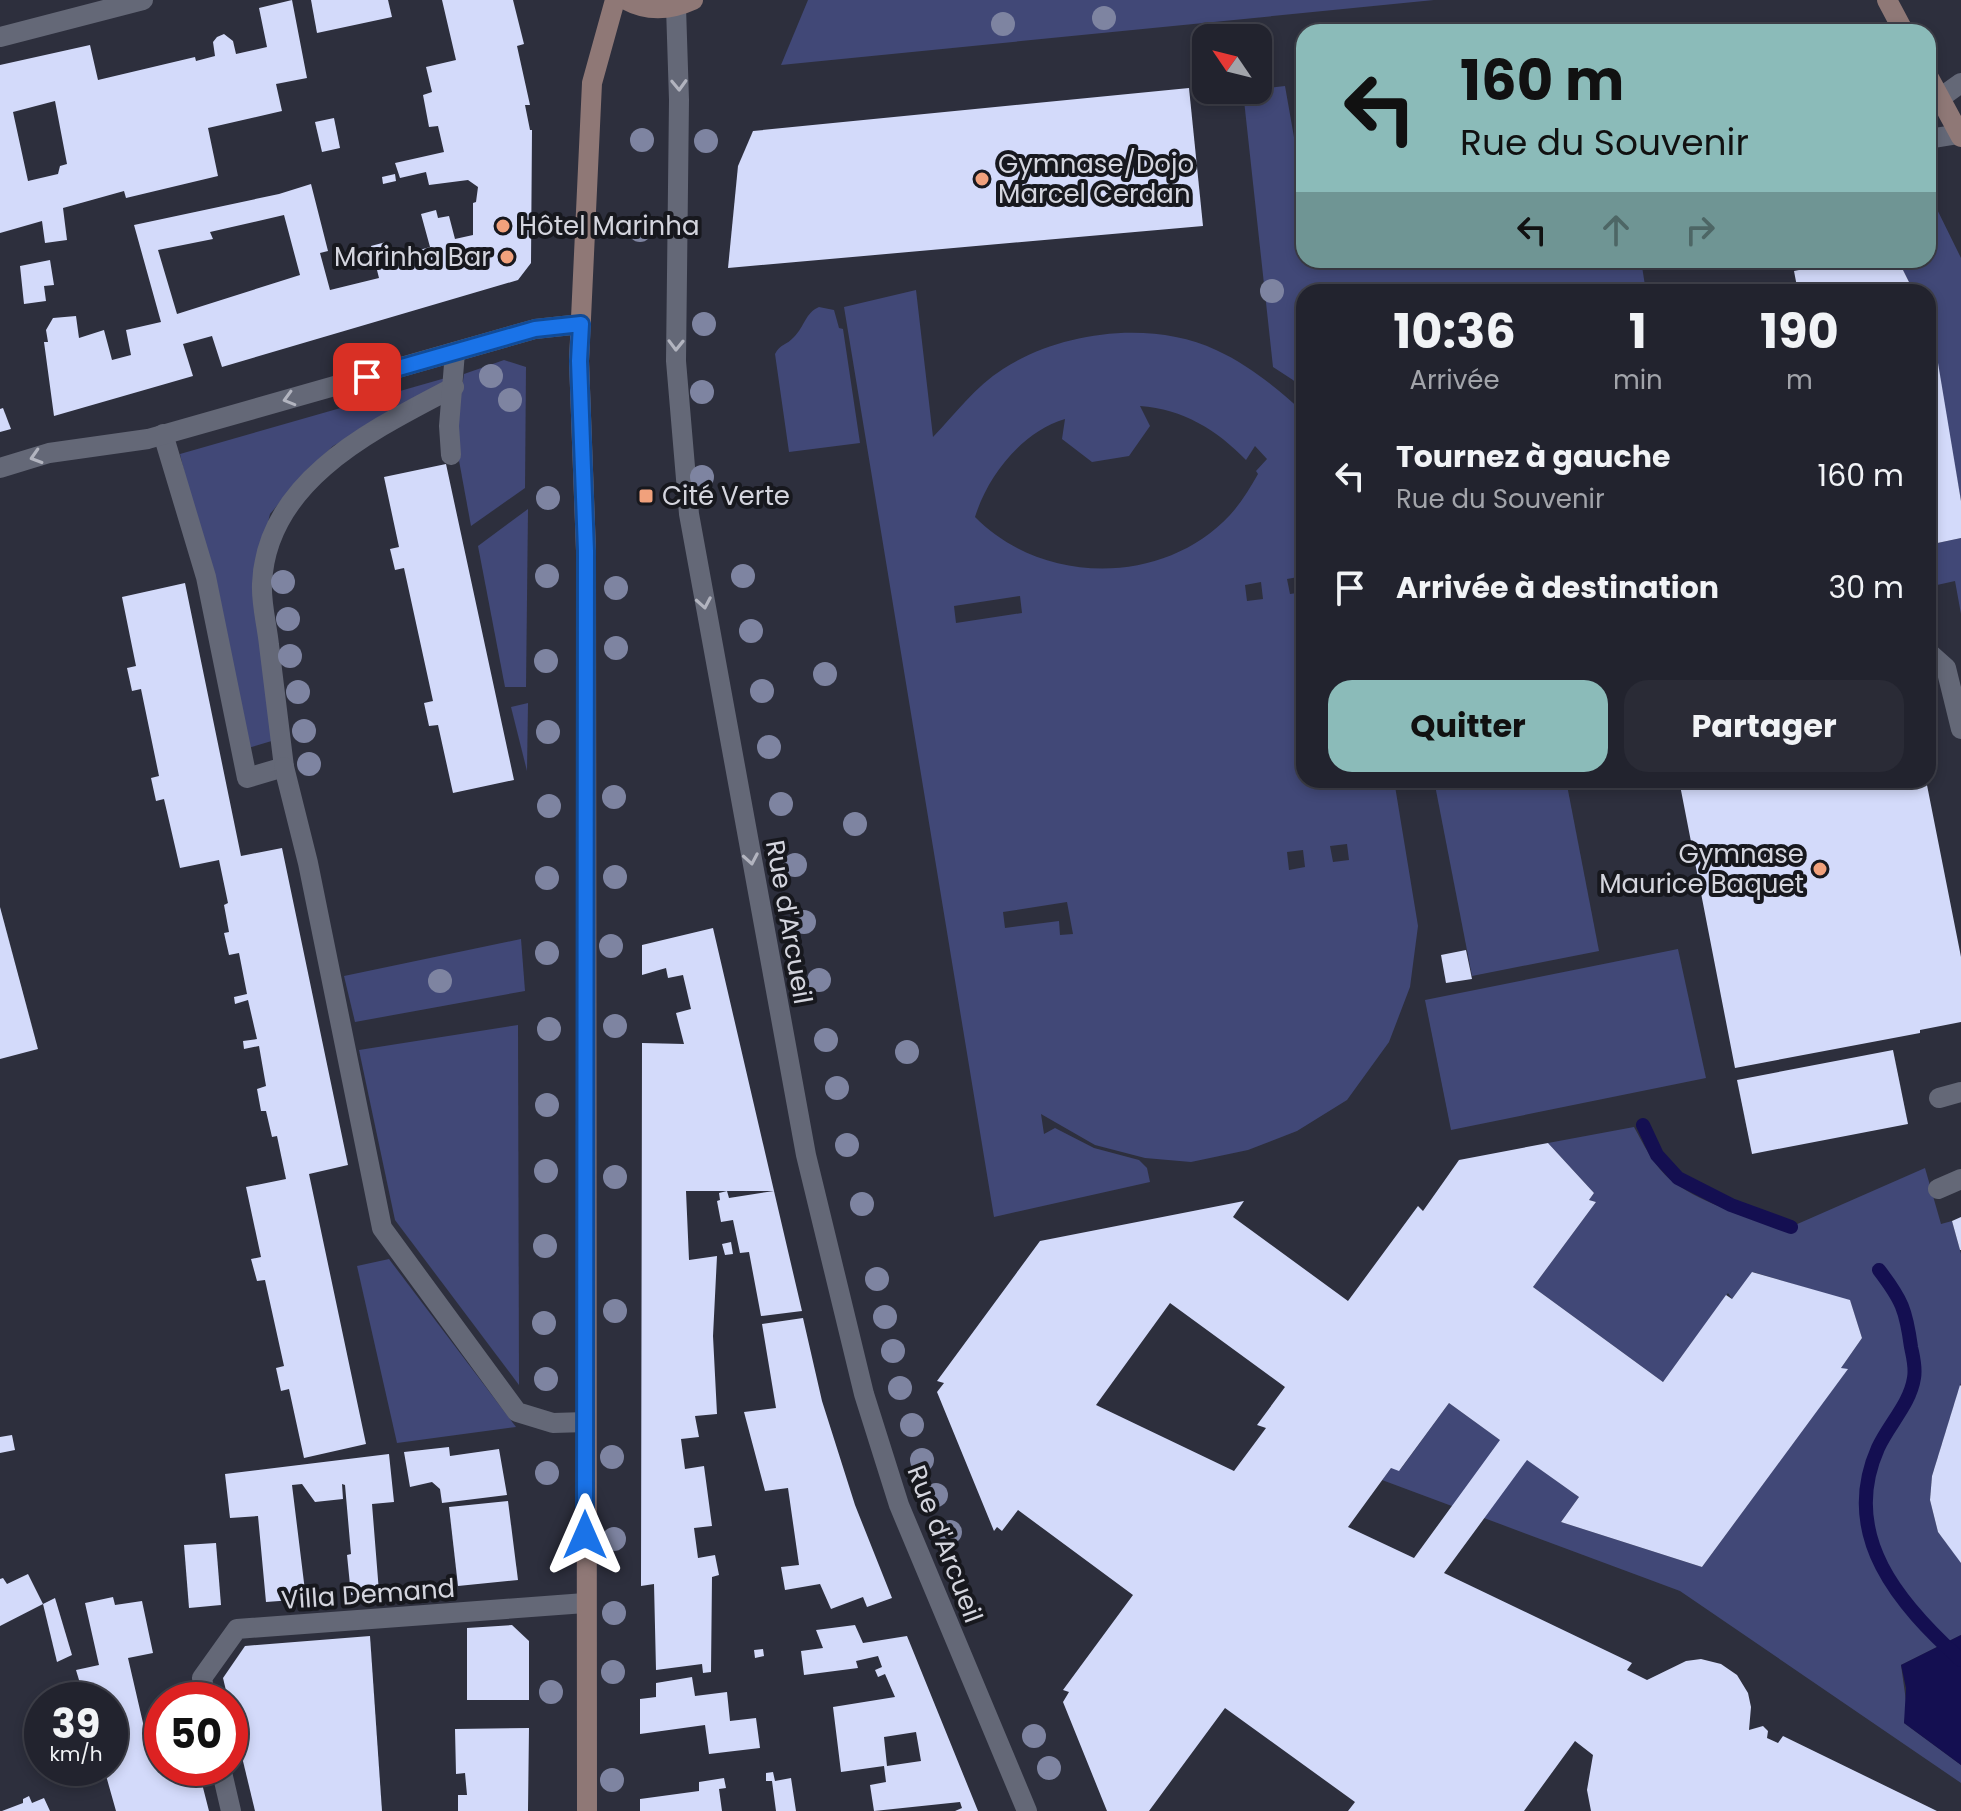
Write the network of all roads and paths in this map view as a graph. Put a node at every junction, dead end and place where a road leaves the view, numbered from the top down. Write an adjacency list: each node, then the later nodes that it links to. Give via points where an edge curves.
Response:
1 (143, 0): 7 (street)
2 (615, 0): 13 (main road, via 592,83)
3 (626, 0): 5 (main road, via 655,8)
4 (1887, 0): 6 (main road)
5 (685, 4): 32 (street, Rue d'Arcueil, one-way to 32, via 676,361 688,501 806,1155 864,1394 899,1505)
6 (1900, 24)
7 (0, 37)
8 (1961, 83): 10 (street)
9 (1936, 91): 10 (main road)
10 (1940, 98): 11 (main road)
11 (1960, 135): 12 (street)
12 (1936, 138)
13 (581, 324): 14 (street, via 535,329); 26 (main road)
14 (455, 352): 15 (street); 16 (street, one-way to 16)
15 (454, 387): 17 (street); 21 (street, via 374,430 323,467 290,504 275,531 262,586)
16 (163, 434): 18 (street, one-way to 18, via 49,453); 21 (street, via 206,577 247,778)
17 (451, 455)
18 (0, 468)
19 (1936, 659): 20 (street, via 1946,668)
20 (1961, 729)
21 (284, 767): 26 (street, via 382,1228 517,1412 553,1423)
22 (1961, 1092): 23 (street)
23 (1939, 1098)
24 (1961, 1179): 25 (street)
25 (1938, 1189)
26 (586, 1422): 27 (main road)
27 (585, 1603): 28 (street, Villa Demand, via 237,1629); 31 (main road)
28 (203, 1682)
29 (225, 1786): 30 (street)
30 (231, 1811)
31 (587, 1811)
32 (1027, 1811)

